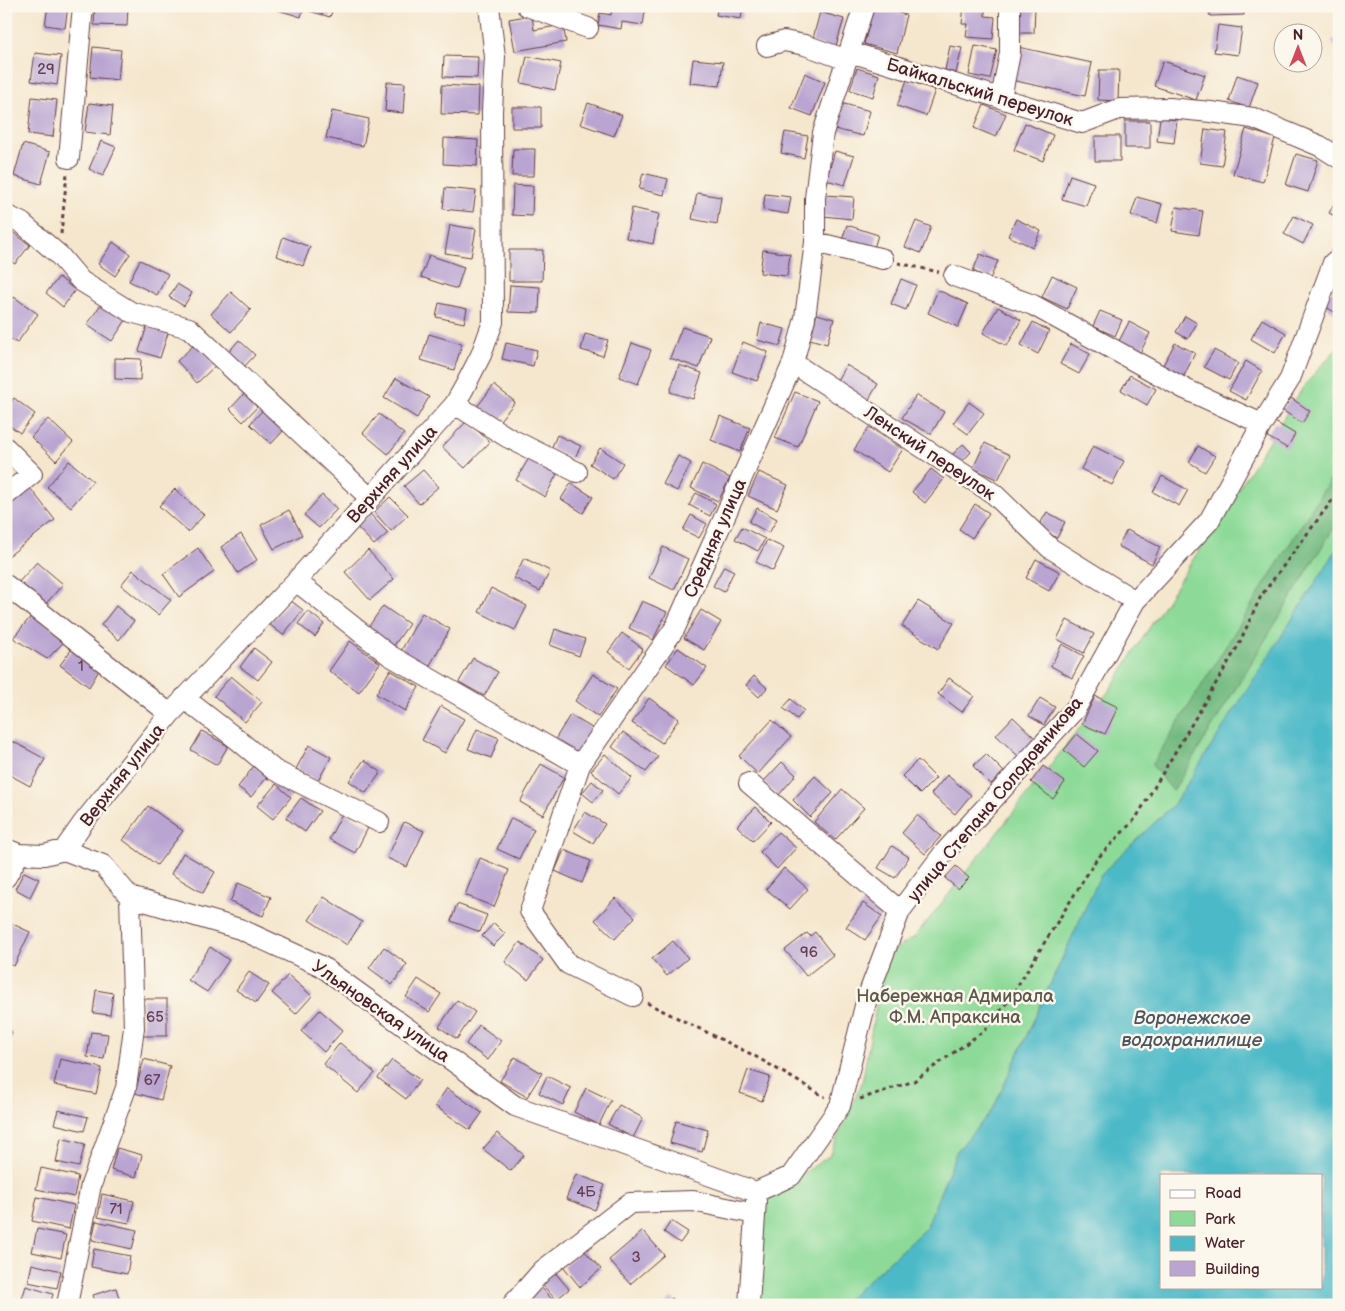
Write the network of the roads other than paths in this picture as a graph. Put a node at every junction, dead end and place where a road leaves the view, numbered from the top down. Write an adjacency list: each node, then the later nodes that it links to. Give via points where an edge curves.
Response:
1 (83, 6): 10 (street)
2 (489, 6): 18 (street, Верхняя улица, via 495,57 492,111 493,322 481,355)
3 (527, 6): 6 (street)
4 (864, 6): 8 (street, Средняя улица)
5 (1010, 6): 9 (street, via 1010,53)
6 (588, 28)
7 (767, 46): 8 (street, Байкальский переулок, via 784,41)
8 (849, 56): 9 (street, Байкальский переулок); 13 (street, Средняя улица, via 823,133 815,198)
9 (1001, 98): 11 (street, Байкальский переулок, via 1082,123 1119,109 1169,108 1253,118 1320,146)
10 (69, 158)
11 (1339, 158)
12 (6, 215): 23 (street, via 22,223 59,255 81,281 131,312 188,328)
13 (814, 242): 15 (street); 17 (street, Средняя улица, via 805,318)
14 (1339, 258): 19 (street, улица Степана Солодовникова, via 1332,263 1290,379)
15 (883, 259)
16 (954, 276): 19 (street, via 1033,305 1184,389)
17 (793, 363): 26 (street, Ленский переулок, via 994,494 1050,548); 29 (street, Средняя улица, via 675,628)
18 (455, 404): 21 (street, via 507,438); 23 (street, Верхняя улица)
19 (1262, 424): 26 (street, улица Степана Солодовникова, via 1209,521)
20 (6, 448): 22 (street, via 32,474)
21 (577, 472)
22 (6, 495)
23 (370, 498): 24 (street, Верхняя улица)
24 (296, 581): 27 (street, Верхняя улица); 29 (street, via 388,655)
25 (6, 585): 28 (street)
26 (1135, 602): 36 (street, улица Степана Солодовникова, via 1076,708 944,854)
27 (184, 698): 28 (street, Верхняя улица); 31 (street, via 274,770)
28 (170, 714): 32 (street, Верхняя улица)
29 (580, 765): 37 (street, Средняя улица, via 530,911 568,964)
30 (749, 783): 36 (street)
31 (379, 822)
32 (64, 850): 33 (street, via 44,854); 35 (street, via 103,865)
33 (13, 852): 34 (street)
34 (6, 877)
35 (130, 897): 38 (street, Ульяновская улица, via 240,929 321,966 515,1106); 40 (street, via 134,1028 126,1088 91,1185)
36 (900, 911): 38 (street, улица Степана Солодовникова, via 867,998 840,1106 791,1176)
37 (632, 996)
38 (756, 1192): 39 (street)
39 (755, 1214): 41 (street, via 693,1201 630,1203 542,1271); 42 (street)
40 (67, 1305)
41 (512, 1305)
42 (749, 1305)

